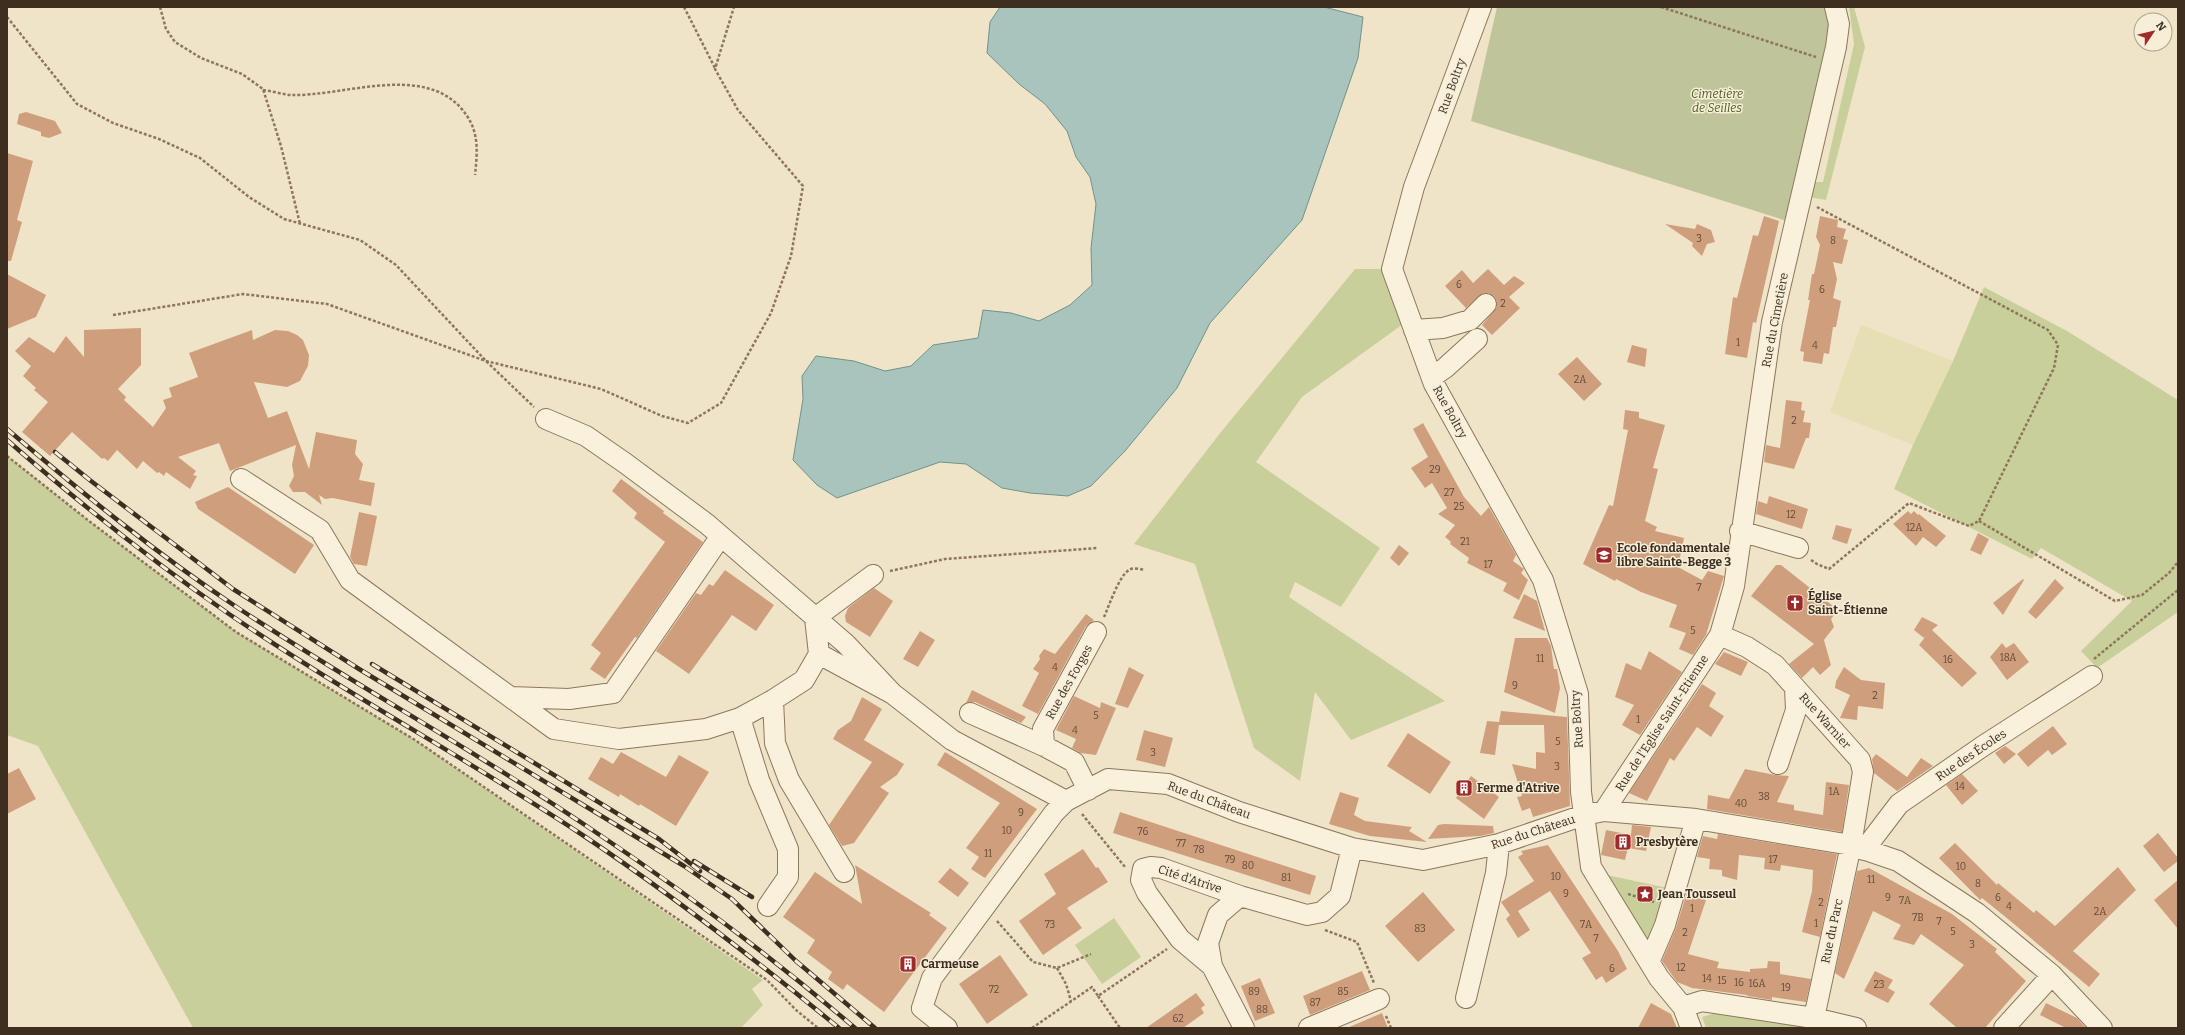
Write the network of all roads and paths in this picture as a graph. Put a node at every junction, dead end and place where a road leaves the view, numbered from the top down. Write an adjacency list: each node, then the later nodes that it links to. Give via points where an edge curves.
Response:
1 (160, 7): 10 (path, via 166,29 175,42 201,58 242,74)
2 (684, 7): 9 (path)
3 (734, 7): 9 (path)
4 (1481, 7): 16 (street, Rue Boltry, via 1414,187 1392,269)
5 (1661, 7): 8 (path)
6 (1835, 7): 8 (street, Rue du Cimetière, via 1839,24)
7 (7, 17): 13 (path, via 77,104 113,123 159,139 200,158 249,197 284,219)
8 (1832, 63): 12 (street, Rue du Cimetière)
9 (715, 69): 18 (path, via 738,110 804,186 791,256 771,313 721,403 688,423 662,416 601,388)
10 (263, 90): 11 (path, via 290,95 387,85 425,88 451,97 470,118 477,140); 13 (path, via 281,146)
11 (475, 175)
12 (1800, 199): 23 (path, via 2048,330 2058,345 2054,368); 24 (street, Rue du Cimetière, via 1772,322)
13 (300, 224): 18 (path, via 360,240 396,265)
14 (1486, 304): 16 (street, via 1470,320 1443,328)
15 (113, 315): 18 (path, via 243,294 327,304)
16 (1414, 330): 19 (street, Rue Boltry)
17 (1477, 339): 19 (street, via 1446,368)
18 (486, 361): 20 (path)
19 (1432, 377): 48 (street, Rue Boltry, via 1543,580 1578,694)
20 (546, 419): 25 (street, via 592,440)
21 (7, 456): 72 (path, via 83,517 236,632 421,745 767,980)
22 (241, 479): 39 (street, via 320,530 350,580)
23 (1979, 521): 27 (path, via 1969,526 1909,503 1829,569 1816,564); 28 (path, via 2115,601 2142,595 2169,573)
24 (1741, 527): 27 (street); 34 (street, Rue du Cimetière, via 1734,586)
25 (721, 536): 32 (street); 39 (street, via 613,694 569,699)
26 (1098, 548): 30 (path, via 945,559)
27 (1798, 548)
28 (2178, 562)
29 (1144, 570): 33 (path, via 1134,568 1123,577)
30 (873, 575): 32 (street)
31 (2178, 590): 36 (path)
32 (815, 618): 35 (street); 38 (street, via 846,644)
33 (1096, 632): 43 (street, Rue des Forges, via 1043,729)
34 (1720, 635): 37 (street, Rue Warnier, via 1747,647 1775,665); 47 (street, Rue de l'Eglise Saint-Etienne)
35 (819, 654): 38 (street); 40 (street, via 804,680)
36 (2092, 668): 51 (street, Rue des Écoles, via 1899,804)
37 (1795, 688): 44 (street, via 1796,710); 51 (street, Rue Warnier, via 1860,760 1863,772)
38 (894, 694): 46 (street, via 952,740)
39 (510, 697): 42 (street, via 554,729 620,739 706,729)
40 (773, 700): 42 (street); 53 (street, via 775,743 788,780)
41 (970, 712): 43 (street)
42 (740, 718): 57 (street, via 759,780 788,849 788,877)
43 (1044, 746): 45 (street, via 1074,762)
44 (1778, 764)
45 (1088, 790): 46 (street, Rue du Château); 52 (street, Rue du Château, via 1108,779 1168,784 1239,812)
46 (1066, 801): 54 (path, via 1085,816 1127,869); 56 (street, Rue du Château)
47 (1604, 811): 48 (street, Rue du Château); 49 (street, Rue du Château)
48 (1584, 815): 50 (street, Rue du Château); 61 (street, Rue Boltry, via 1591,867)
49 (1696, 820): 51 (street); 61 (street, via 1665,925)
50 (1499, 844): 52 (street, Rue du Château, via 1423,860); 66 (street, via 1496,873)
51 (1858, 847): 64 (street, via 1898,861 1977,913); 70 (street, Rue du Parc)
52 (1352, 848): 58 (street, via 1340,896 1322,912)
53 (844, 872)
54 (1141, 880): 55 (street, Cité d'Atrive, via 1144,869 1161,868); 59 (street, Cité d'Atrive)
55 (1240, 896): 58 (street, Cité d'Atrive); 62 (street, Cité d'Atrive, via 1218,915 1208,943)
56 (984, 905): 63 (path, via 1033,962); 73 (street, Rue du Château, via 932,978 922,1008)
57 (768, 906)
58 (1307, 915): 67 (path, via 1314,925 1357,942)
59 (1180, 940): 62 (street, Cité d'Atrive); 65 (path)
60 (1091, 954): 63 (path)
61 (1650, 960): 69 (street, Rue Boltry, via 1659,978)
62 (1212, 966): 76 (street, Cité d'Atrive)
63 (1058, 968): 68 (path)
64 (2052, 976): 79 (street); 80 (street)
65 (1098, 996): 68 (path, via 1092,987); 75 (path)
66 (1466, 998)
67 (1379, 999): 77 (street)
68 (1071, 1001): 74 (path)
69 (1683, 1007): 70 (street, via 1702,1001); 78 (street, Rue Boltry)
70 (1814, 1018): 71 (street)
71 (1853, 1027)
72 (818, 1028)
73 (947, 1028)
74 (1032, 1028)
75 (1120, 1028)
76 (1244, 1028)
77 (1309, 1028)
78 (1691, 1028)
79 (2004, 1028)
80 (2102, 1028)

